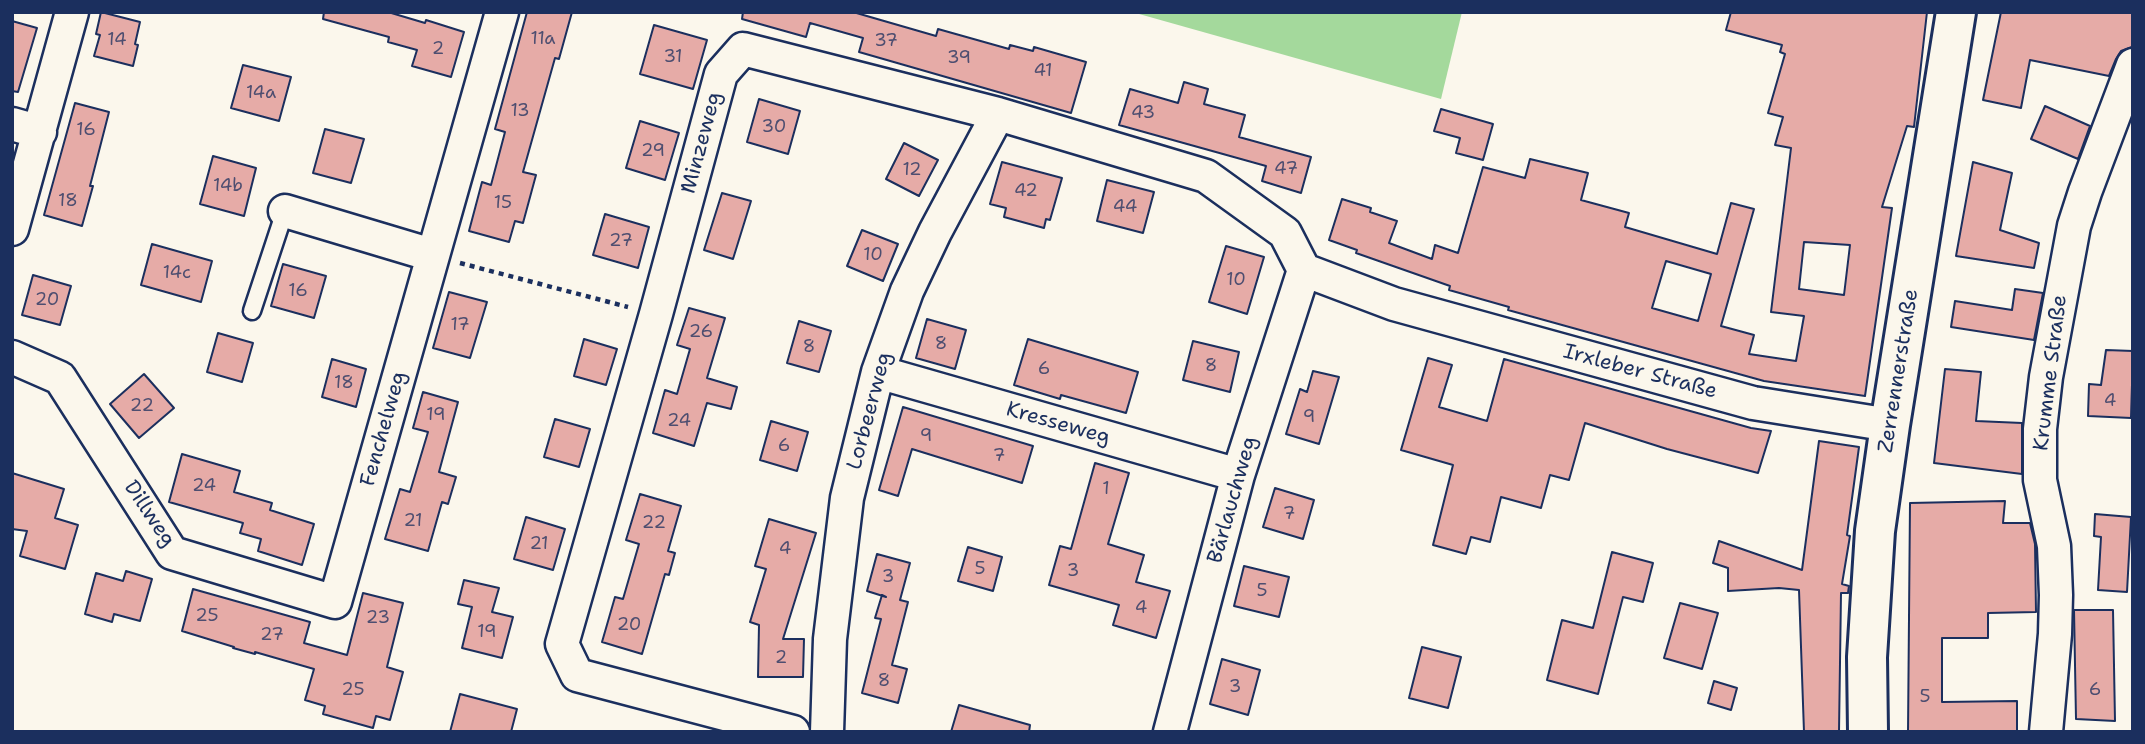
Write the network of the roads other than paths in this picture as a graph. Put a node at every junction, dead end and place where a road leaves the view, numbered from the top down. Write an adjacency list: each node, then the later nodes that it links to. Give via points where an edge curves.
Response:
1 (72, 12): 6 (street)
2 (502, 12): 9 (street, Fenchelweg)
3 (1956, 12): 14 (main road, Zerrennerstraße)
4 (2133, 65): 21 (street, Krumme Straße, via 2074,226 2046,377 2040,480 2054,546 2056,594)
5 (998, 114): 10 (street, Minzeweg, via 1206,176 1285,233); 13 (street, Lorbeerweg, via 934,232); 17 (street, Minzeweg, via 743,49 721,74 562,644 577,675)
6 (26, 128): 8 (street)
7 (285, 211): 9 (street); 11 (lane)
8 (12, 229)
9 (432, 255): 16 (street, Fenchelweg)
10 (1304, 270): 14 (street, Irxleber Straße, via 1394,304 1753,403); 15 (street, Bärlauchweg)
11 (252, 312)
12 (12, 357): 16 (street, Dillweg, via 60,378 172,553)
13 (878, 372): 15 (street, Kresseweg); 18 (street, Lorbeerweg, via 847,498 830,639)
14 (1890, 425): 20 (main road, Zerrennerstraße, via 1871,579)
15 (1238, 475): 19 (street, Bärlauchweg)
16 (335, 602)
17 (793, 732)
18 (827, 732)
19 (1170, 732)
20 (1868, 732)
21 (2046, 732)

